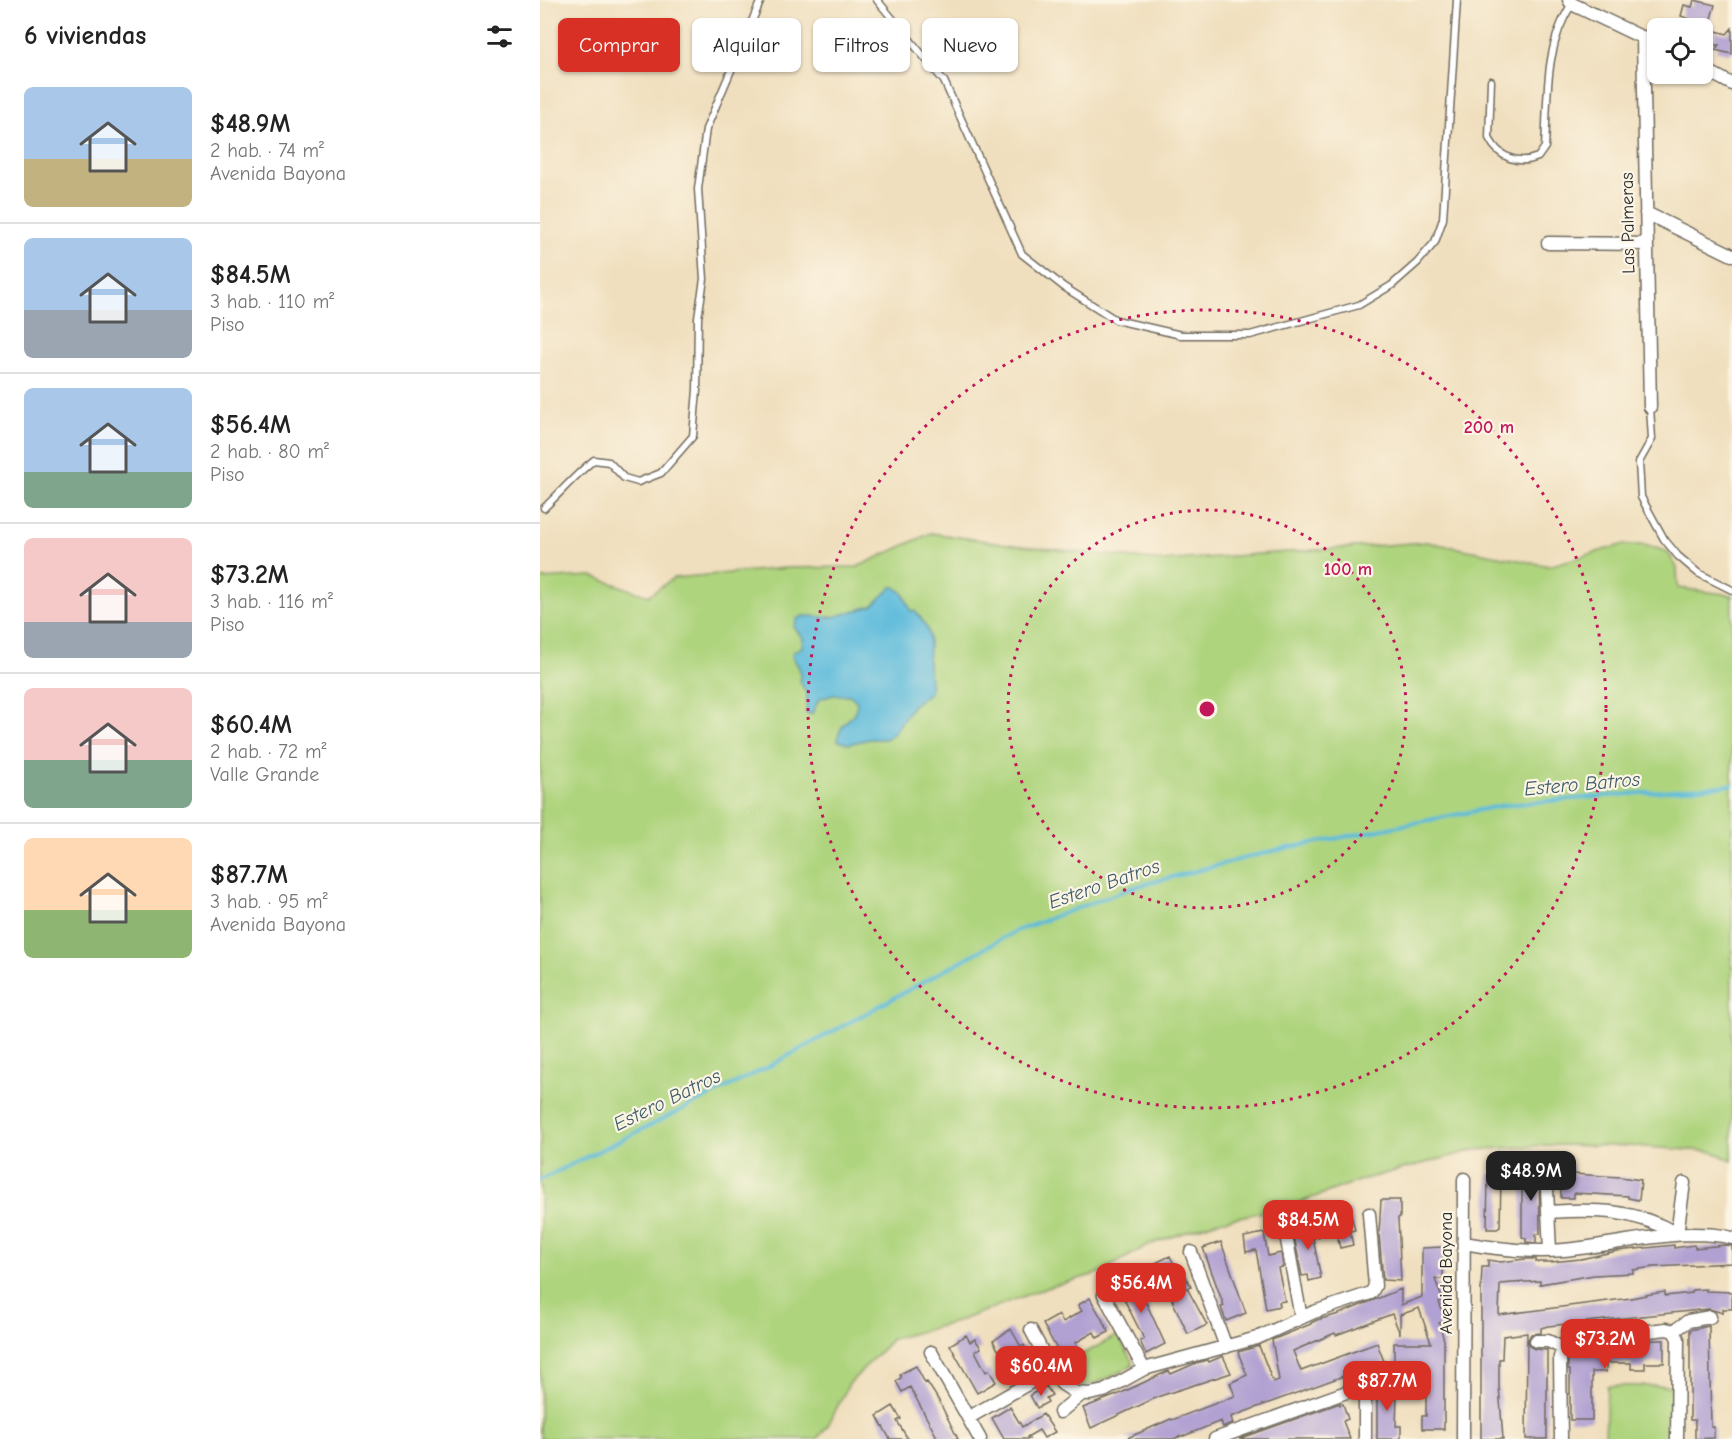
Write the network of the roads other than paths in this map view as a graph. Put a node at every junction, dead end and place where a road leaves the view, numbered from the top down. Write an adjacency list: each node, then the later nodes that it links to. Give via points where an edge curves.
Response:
1 (761, 0): 15 (lane, via 706,129 698,189 704,279 698,318 693,436 661,473 638,482 624,478 609,462 594,460)
2 (877, 0): 3 (lane, via 944,81 1022,254 1116,320 1181,335 1250,335 1359,305 1392,285 1435,242 1443,219)
3 (1457, 0)
4 (1570, 2): 5 (street); 8 (lane, via 1552,49 1545,147 1538,157 1510,159 1493,145 1489,138)
5 (1642, 37): 6 (street); 10 (street, Las Palmeras)
6 (1647, 40)
7 (1713, 74): 9 (street)
8 (1491, 81)
9 (1732, 84)
10 (1646, 213): 12 (street, Las Palmeras); 13 (street)
11 (1548, 243): 12 (street)
12 (1647, 244): 14 (street, Las Palmeras)
13 (1732, 255)
14 (1650, 407): 16 (lane, via 1652,439 1639,462 1641,497 1678,556 1698,573)
15 (544, 508)
16 (1732, 590)
17 (1546, 1169): 20 (street)
18 (1464, 1179): 25 (street, Avenida Bayona)
19 (1684, 1183): 22 (street)
20 (1548, 1212): 22 (street, via 1624,1213); 26 (street)
21 (1369, 1214): 30 (street, via 1373,1291)
22 (1677, 1234): 24 (street); 26 (street)
23 (1286, 1235): 30 (street)
24 (1732, 1238)
25 (1464, 1243): 26 (street); 47 (street, Avenida Bayona)
26 (1550, 1251)
27 (1191, 1252): 34 (street)
28 (1104, 1295): 37 (street)
29 (1710, 1317): 32 (street, via 1688,1321)
30 (1301, 1318): 34 (street)
31 (1031, 1330): 38 (street)
32 (1674, 1331): 35 (street, via 1573,1341); 49 (street, via 1678,1339)
33 (1536, 1341): 35 (street, via 1548,1341)
34 (1226, 1347): 37 (street)
35 (1562, 1348): 48 (street)
36 (931, 1352): 43 (street)
37 (1144, 1369): 41 (street, via 1104,1391)
38 (1052, 1370): 41 (street, via 1066,1388); 43 (street)
39 (1384, 1372): 40 (street, via 1372,1377)
40 (1360, 1391): 45 (street, via 1352,1390); 46 (street, via 1365,1398)
41 (1082, 1394): 42 (street)
42 (1060, 1412)
43 (968, 1418): 44 (street)
44 (980, 1439)
45 (1215, 1439)
46 (1365, 1439)
47 (1463, 1439)
48 (1561, 1439)
49 (1677, 1439)

